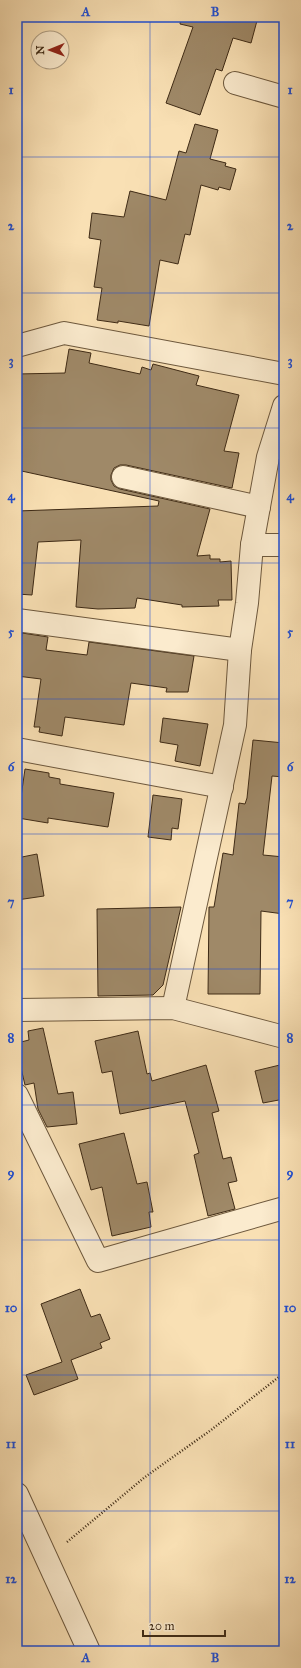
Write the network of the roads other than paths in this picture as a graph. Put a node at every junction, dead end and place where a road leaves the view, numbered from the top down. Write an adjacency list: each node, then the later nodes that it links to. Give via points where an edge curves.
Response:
1 (235, 83): 2 (street)
2 (284, 97)
3 (17, 346): 4 (street, via 64,333)
4 (284, 374)
5 (284, 406): 7 (street, via 268,457)
6 (124, 477): 7 (street)
7 (259, 507): 8 (street)
8 (252, 545): 9 (street); 11 (street)
9 (284, 545)
10 (17, 620): 11 (street)
11 (240, 650): 13 (street, via 234,725)
12 (17, 749): 13 (street)
13 (222, 787): 14 (street)
14 (172, 1008): 15 (street); 16 (street)
15 (17, 1010)
16 (284, 1037)
17 (17, 1095): 18 (street, via 98,1261)
18 (284, 1208)
19 (17, 1494): 20 (street)
20 (89, 1651)

